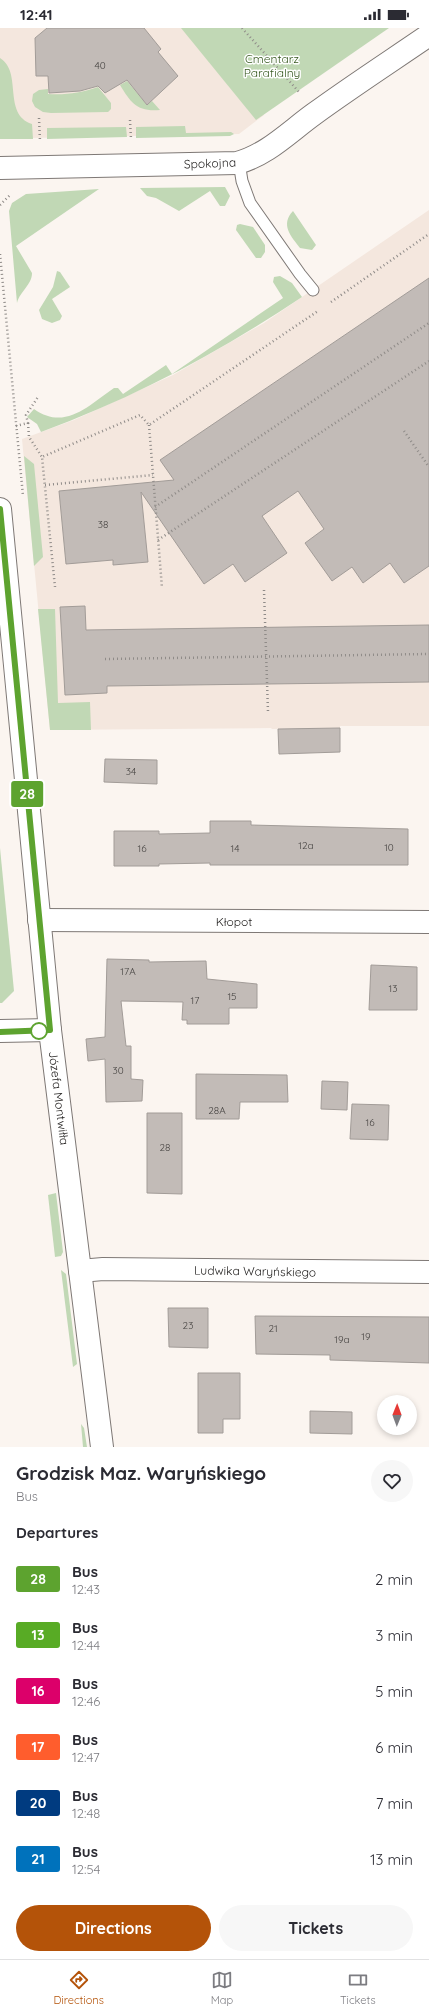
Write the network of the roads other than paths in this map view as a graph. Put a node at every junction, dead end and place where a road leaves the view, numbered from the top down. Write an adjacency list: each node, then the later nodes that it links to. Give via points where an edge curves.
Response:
1 (429, 35): 2 (street, Spokojna, via 264,151)
2 (239, 162): 3 (street, Spokojna); 4 (lane, via 250,203)
3 (0, 168)
4 (313, 290)
5 (0, 509): 6 (street, Józefa Montwiłła)
6 (39, 920): 7 (street, Kłopot); 8 (street, Józefa Montwiłła)
7 (429, 922)
8 (50, 1030): 9 (street); 10 (street, Józefa Montwiłła)
9 (0, 1032)
10 (80, 1271): 11 (street, Ludwika Waryńskiego, via 103,1269); 12 (street, Józefa Montwiłła)
11 (429, 1272)
12 (102, 1447)

